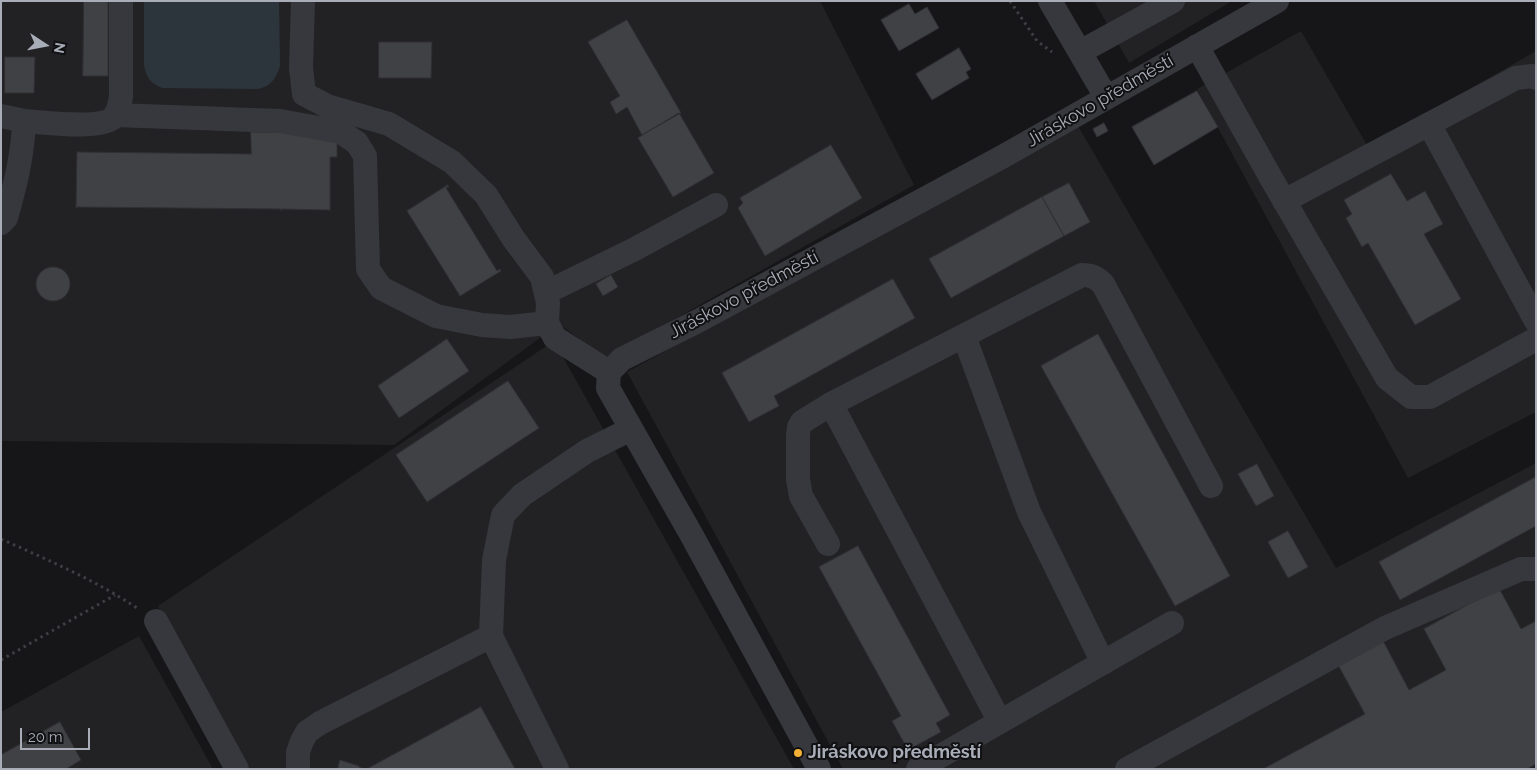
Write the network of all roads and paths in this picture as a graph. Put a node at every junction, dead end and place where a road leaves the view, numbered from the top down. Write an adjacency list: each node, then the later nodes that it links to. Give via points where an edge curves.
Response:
1 (121, 1): 10 (street, via 122,96)
2 (303, 1): 17 (street, via 301,68 304,94 327,106 389,124 452,162 486,195 542,277)
3 (1050, 1): 7 (street)
4 (1173, 1): 7 (street)
5 (1277, 1): 6 (street, Jiráskovo předměstí)
6 (1197, 46): 9 (street, Jiráskovo předměstí); 14 (street)
7 (1080, 52): 9 (street)
8 (1536, 78): 13 (street, via 1516,78)
9 (1106, 97): 22 (street, Jiráskovo předměstí, via 759,289 622,359)
10 (115, 115): 12 (street, via 104,122 81,125); 19 (street, via 280,121 341,132 357,143 365,156 368,269 381,288 436,316 510,327)
11 (1, 116): 12 (street)
12 (24, 121): 16 (street, via 18,174 6,218)
13 (1429, 124): 14 (street); 18 (street)
14 (1284, 201): 21 (street, via 1387,378 1410,397 1430,397)
15 (716, 205): 17 (street)
16 (1, 223)
17 (547, 292): 19 (street)
18 (1536, 321)
19 (547, 323): 22 (street, via 555,338)
20 (964, 336): 23 (street); 25 (street, via 1082,276 1098,278); 34 (street, via 1029,512)
21 (1536, 339)
22 (609, 372): 24 (street, via 608,388)
23 (831, 404): 27 (street, via 802,422 798,435 798,479 802,496); 35 (street)
24 (631, 429): 32 (street, via 587,451 522,495 503,515 494,560); 39 (street)
25 (1211, 486)
26 (1, 539): 29 (path)
27 (828, 544)
28 (1536, 568): 41 (street, via 1521,569 1385,628)
29 (116, 594): 30 (path); 33 (path)
30 (156, 621): 36 (street)
31 (1172, 623): 34 (street)
32 (491, 636): 37 (street, via 307,732 298,752); 38 (street)
33 (1, 660)
34 (1103, 663): 35 (street)
35 (1000, 722): 40 (street)
36 (237, 769)
37 (298, 769)
38 (557, 769)
39 (819, 769)
40 (918, 769)
41 (1126, 769)

